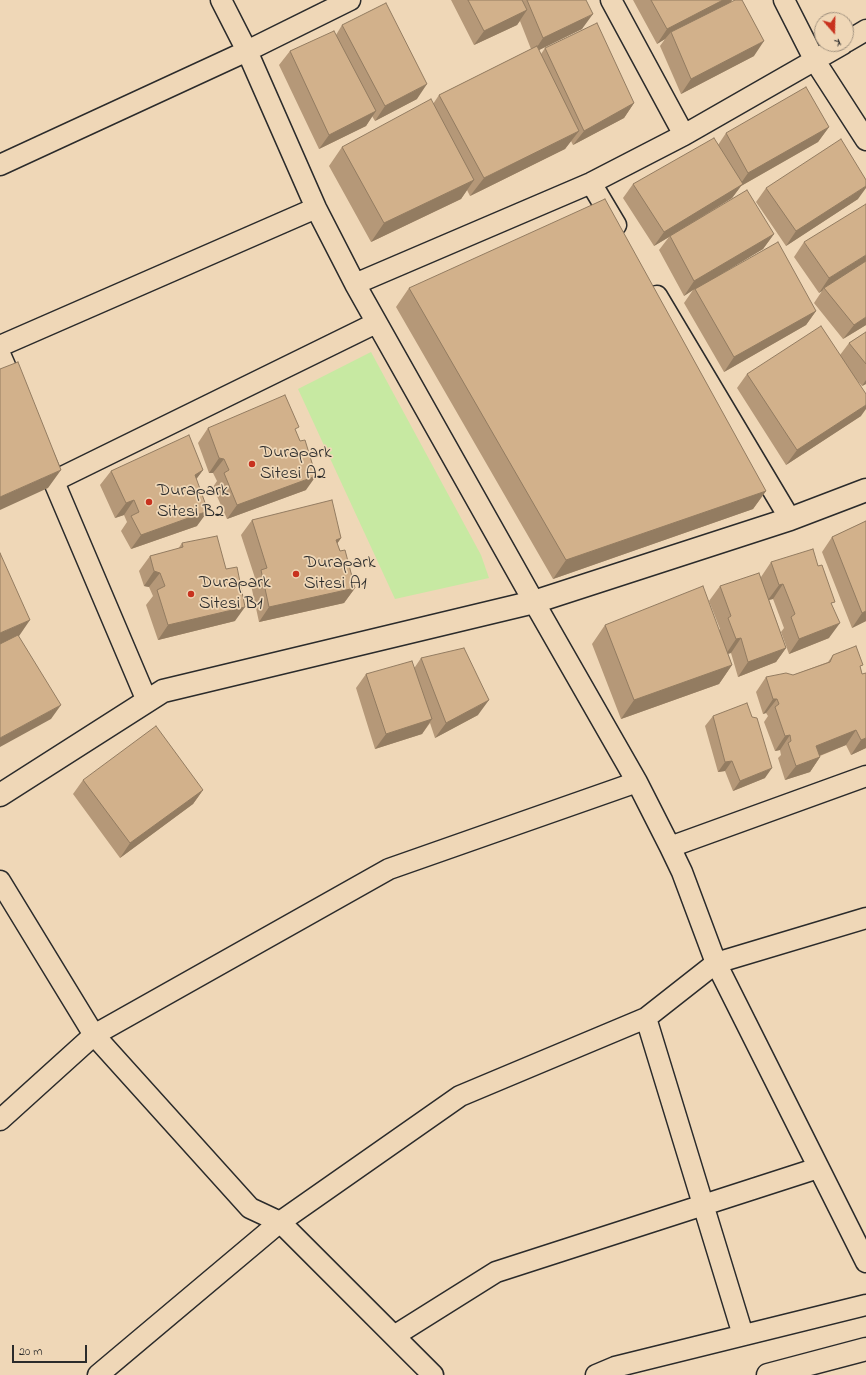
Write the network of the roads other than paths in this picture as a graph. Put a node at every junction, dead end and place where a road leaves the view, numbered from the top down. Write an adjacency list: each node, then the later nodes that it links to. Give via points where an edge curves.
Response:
1 (221, 0): 7 (street)
2 (350, 0): 7 (street)
3 (611, 0): 10 (street)
4 (784, 0): 9 (street)
5 (866, 30): 6 (street)
6 (854, 37)
7 (247, 51): 12 (street); 14 (street)
8 (830, 52): 9 (street)
9 (815, 61): 10 (street); 11 (street)
10 (684, 135): 13 (street)
11 (866, 140)
12 (0, 164)
13 (591, 183): 15 (street); 17 (street)
14 (316, 208): 17 (street); 19 (street)
15 (623, 238)
16 (648, 279): 25 (street)
17 (355, 284): 18 (street)
18 (376, 323): 23 (street); 26 (street)
19 (0, 346)
20 (0, 354): 21 (street)
21 (24, 411)
22 (36, 439): 23 (street)
23 (54, 481): 27 (street)
24 (866, 490): 25 (street)
25 (790, 519): 26 (street)
26 (534, 602): 27 (street, via 163,691); 29 (street)
27 (147, 701): 30 (street)
28 (866, 776): 31 (street)
29 (637, 782): 31 (street); 36 (street, via 389,869)
30 (0, 796)
31 (670, 847): 34 (street, via 682,872)
32 (0, 881): 36 (street)
33 (866, 918): 34 (street)
34 (716, 964): 35 (street); 38 (street)
35 (646, 1018): 39 (street); 40 (street, via 460,1096)
36 (94, 1035): 37 (street); 40 (street, via 250,1208)
37 (0, 1120)
38 (818, 1168): 39 (street); 41 (street)
39 (703, 1205): 43 (street); 44 (street, via 496,1272)
40 (280, 1222): 44 (street); 46 (street)
41 (866, 1262)
42 (866, 1305): 43 (street)
43 (743, 1335): 48 (street, via 615,1367)
44 (394, 1336): 47 (street)
45 (866, 1349): 49 (street)
46 (98, 1375)
47 (433, 1375)
48 (596, 1375)
49 (768, 1375)

